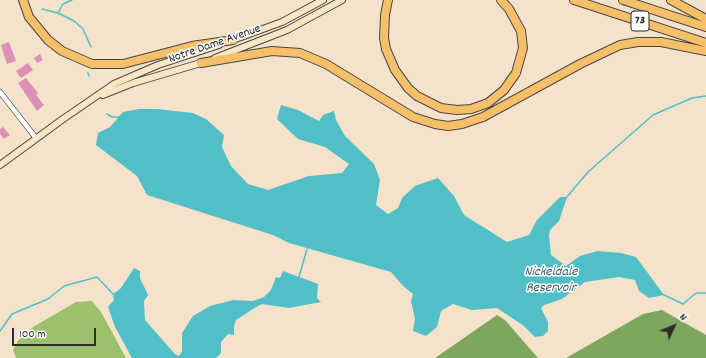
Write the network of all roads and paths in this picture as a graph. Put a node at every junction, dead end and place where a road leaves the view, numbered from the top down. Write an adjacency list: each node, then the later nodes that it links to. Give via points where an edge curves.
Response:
1 (23, 0): 11 (highway, via 29,17 48,40 62,51 92,64 123,64 192,46)
2 (323, 0): 11 (main road, Notre Dame Avenue, via 282,22)
3 (342, 0): 14 (main road, Notre Dame Avenue, via 287,30)
4 (388, 0): 5 (highway, via 384,38 395,70 417,96 441,108 457,110 471,109 488,103 504,90 516,74 523,48 521,31 510,9)
5 (501, 0)
6 (574, 0): 12 (highway, 73)
7 (623, 0): 10 (highway, 73)
8 (671, 0): 9 (highway)
9 (706, 19)
10 (706, 28)
11 (232, 40): 16 (main road, Notre Dame Avenue, via 136,74 114,84)
12 (706, 43)
13 (706, 51): 14 (highway, via 649,41 620,45 483,117 448,126 413,117 326,64 300,53 272,52)
14 (201, 63): 16 (main road, Notre Dame Avenue, via 133,83)
15 (0, 92): 17 (street)
16 (90, 100): 17 (main road, Notre Dame Avenue)
17 (36, 138): 18 (main road, Notre Dame Avenue)
18 (0, 165)

